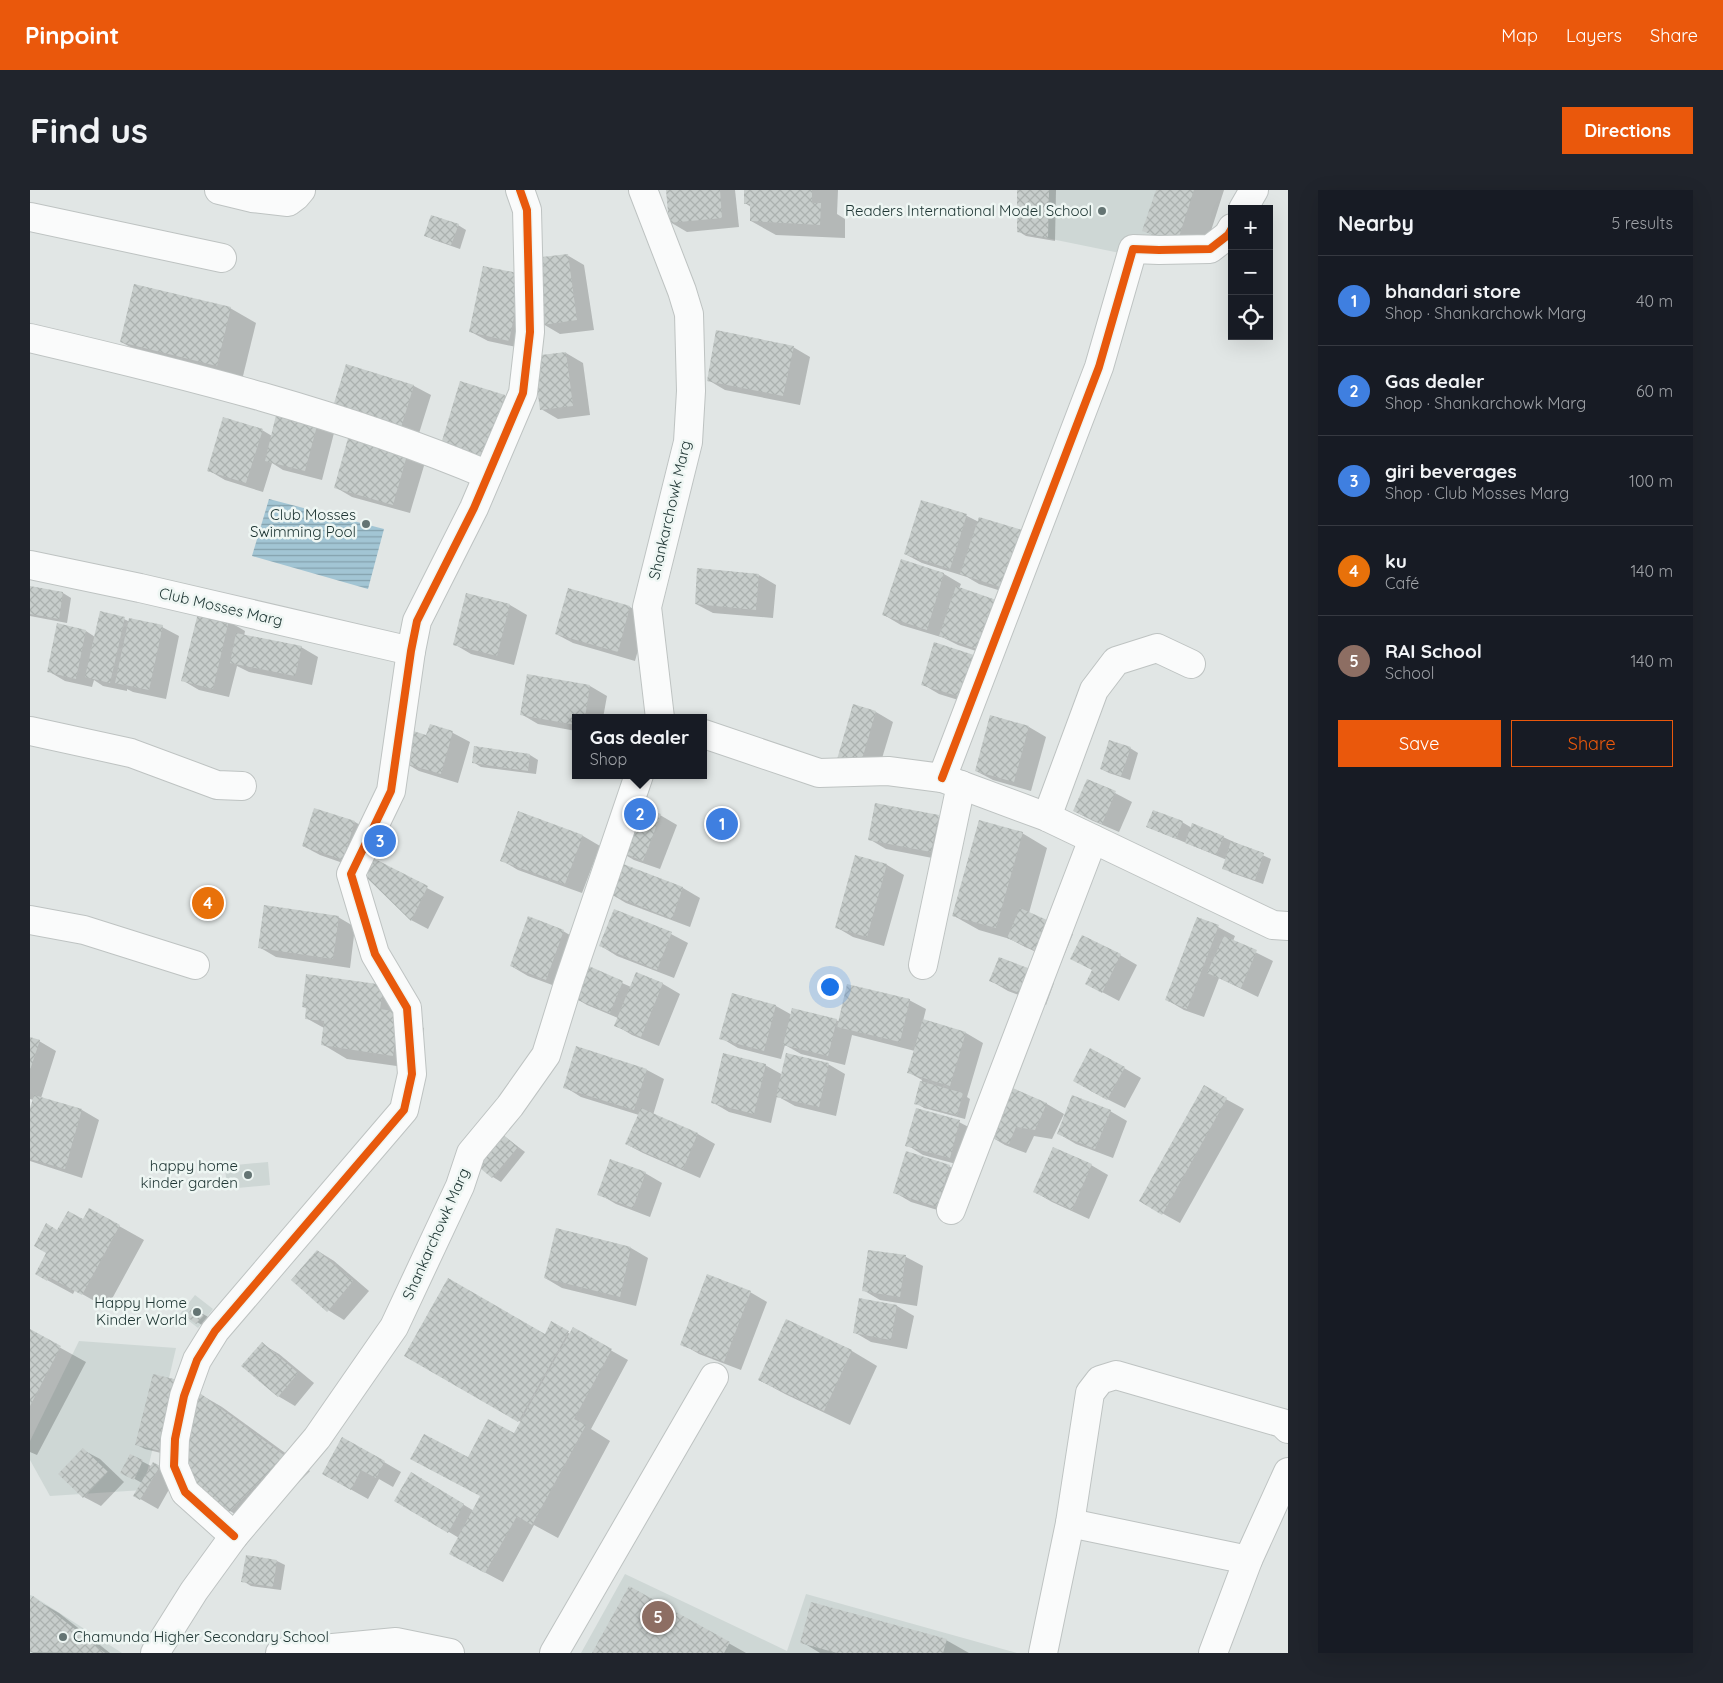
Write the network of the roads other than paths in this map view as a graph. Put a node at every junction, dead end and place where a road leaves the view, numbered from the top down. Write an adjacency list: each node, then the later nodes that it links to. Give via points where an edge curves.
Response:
1 (219, 190): 2 (street, via 288,202)
2 (301, 190)
3 (520, 190): 11 (street, via 527,210 530,332 523,392)
4 (643, 190): 15 (street, Shankarchowk Marg, via 689,314 691,391 688,442 647,607)
5 (1254, 190): 6 (street)
6 (1245, 205)
7 (30, 218): 9 (street)
8 (1228, 236): 19 (street, via 1210,249 1133,249 1099,366)
9 (222, 258)
10 (30, 338): 11 (street, via 264,397 436,452)
11 (488, 475): 13 (street, via 417,621)
12 (30, 565): 13 (street, Club Mosses Marg)
13 (411, 651): 32 (street, via 391,791 350,874 375,954 407,1008 412,1074 404,1110 215,1331 197,1360 184,1396 174,1466 185,1492)
14 (1192, 664): 21 (street, via 1157,648 1116,660 1094,690)
15 (660, 714)
16 (30, 731): 20 (street, via 131,753 217,785)
17 (707, 735): 19 (street, via 819,773 888,771)
18 (638, 779): 32 (street, Shankarchowk Marg, via 546,1056 471,1153 460,1186 394,1328 317,1438)
19 (952, 781): 21 (street); 26 (street)
20 (242, 786)
21 (1046, 817): 22 (street)
22 (1093, 839): 24 (street, via 1273,925); 27 (street)
23 (30, 920): 25 (street, via 84,930)
24 (1288, 926)
25 (195, 964)
26 (923, 965)
27 (951, 1210)
28 (714, 1377): 37 (street)
29 (1288, 1429): 31 (street, via 1282,1423 1116,1376 1100,1380 1090,1393)
30 (1288, 1472): 33 (street)
31 (1070, 1523): 33 (street); 38 (street)
32 (234, 1536): 34 (street, Shankarchowk Marg)
33 (1248, 1560): 39 (street)
34 (155, 1653)
35 (280, 1653): 36 (street, via 396,1642)
36 (450, 1653)
37 (554, 1653)
38 (1043, 1653)
39 (1213, 1653)

